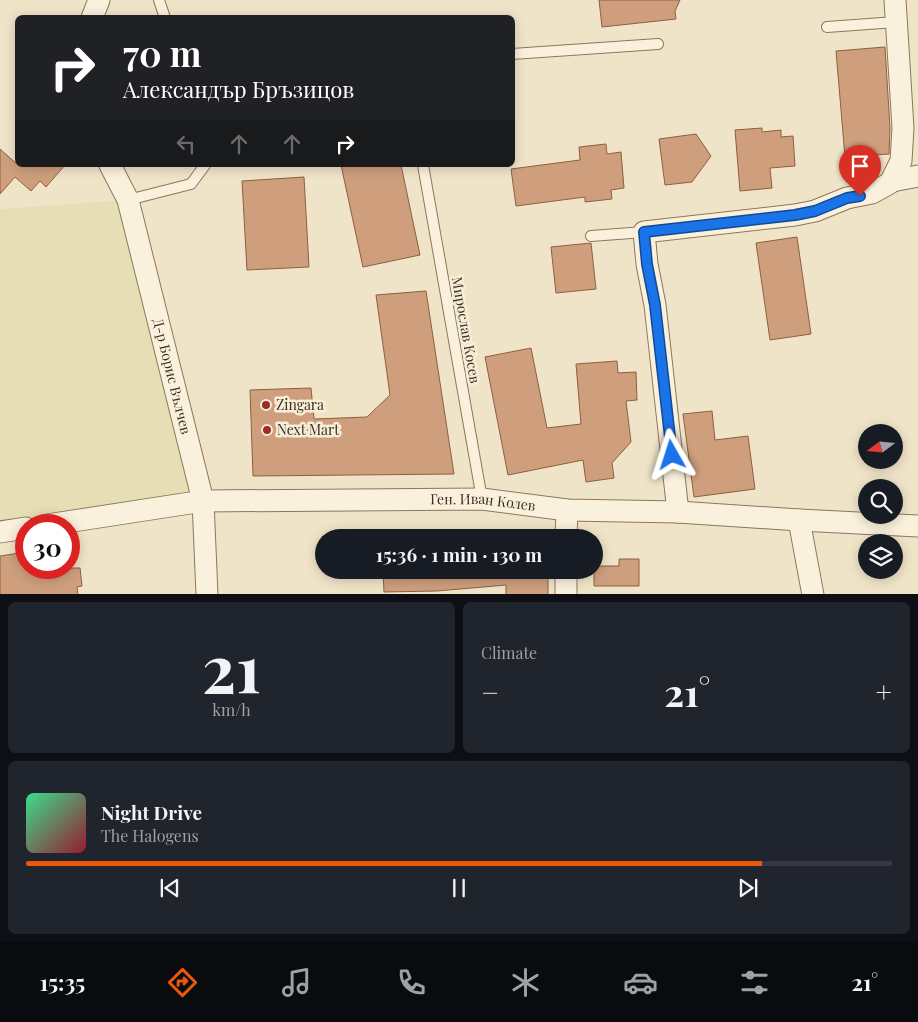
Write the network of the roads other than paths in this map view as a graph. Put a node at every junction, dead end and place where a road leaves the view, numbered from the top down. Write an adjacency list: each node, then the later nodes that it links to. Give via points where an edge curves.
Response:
1 (99, 0): 4 (street)
2 (159, 0): 5 (lane)
3 (895, 0): 6 (street)
4 (93, 15)
5 (164, 15)
6 (896, 22): 7 (lane); 14 (street, via 903,128 901,161)
7 (827, 27)
8 (658, 44): 9 (lane)
9 (515, 54)
10 (111, 167): 15 (street, Д-р Борис Вълчев)
11 (204, 167): 15 (lane, via 191,184)
12 (423, 167): 18 (lane, Мирослав Косев)
13 (918, 176): 14 (street)
14 (892, 181): 16 (street, via 872,193 801,214)
15 (128, 200): 19 (street, Д-р Борис Вълчев)
16 (644, 232): 17 (lane); 21 (street)
17 (591, 236)
18 (482, 499): 19 (street, Ген. Иван Колев); 20 (street, Ген. Иван Колев)
19 (203, 501): 22 (street, Ген. Иван Колев); 29 (street, Д-р Борис Вълчев)
20 (567, 510): 21 (street, Ген. Иван Колев); 25 (street)
21 (678, 512): 23 (street, Ген. Иван Колев)
22 (80, 520)
23 (799, 520): 24 (street, Ген. Иван Колев); 31 (street)
24 (918, 526)
25 (566, 529)
26 (15, 530): 27 (street)
27 (0, 532)
28 (566, 579): 30 (street)
29 (207, 594)
30 (566, 594)
31 (813, 594)

